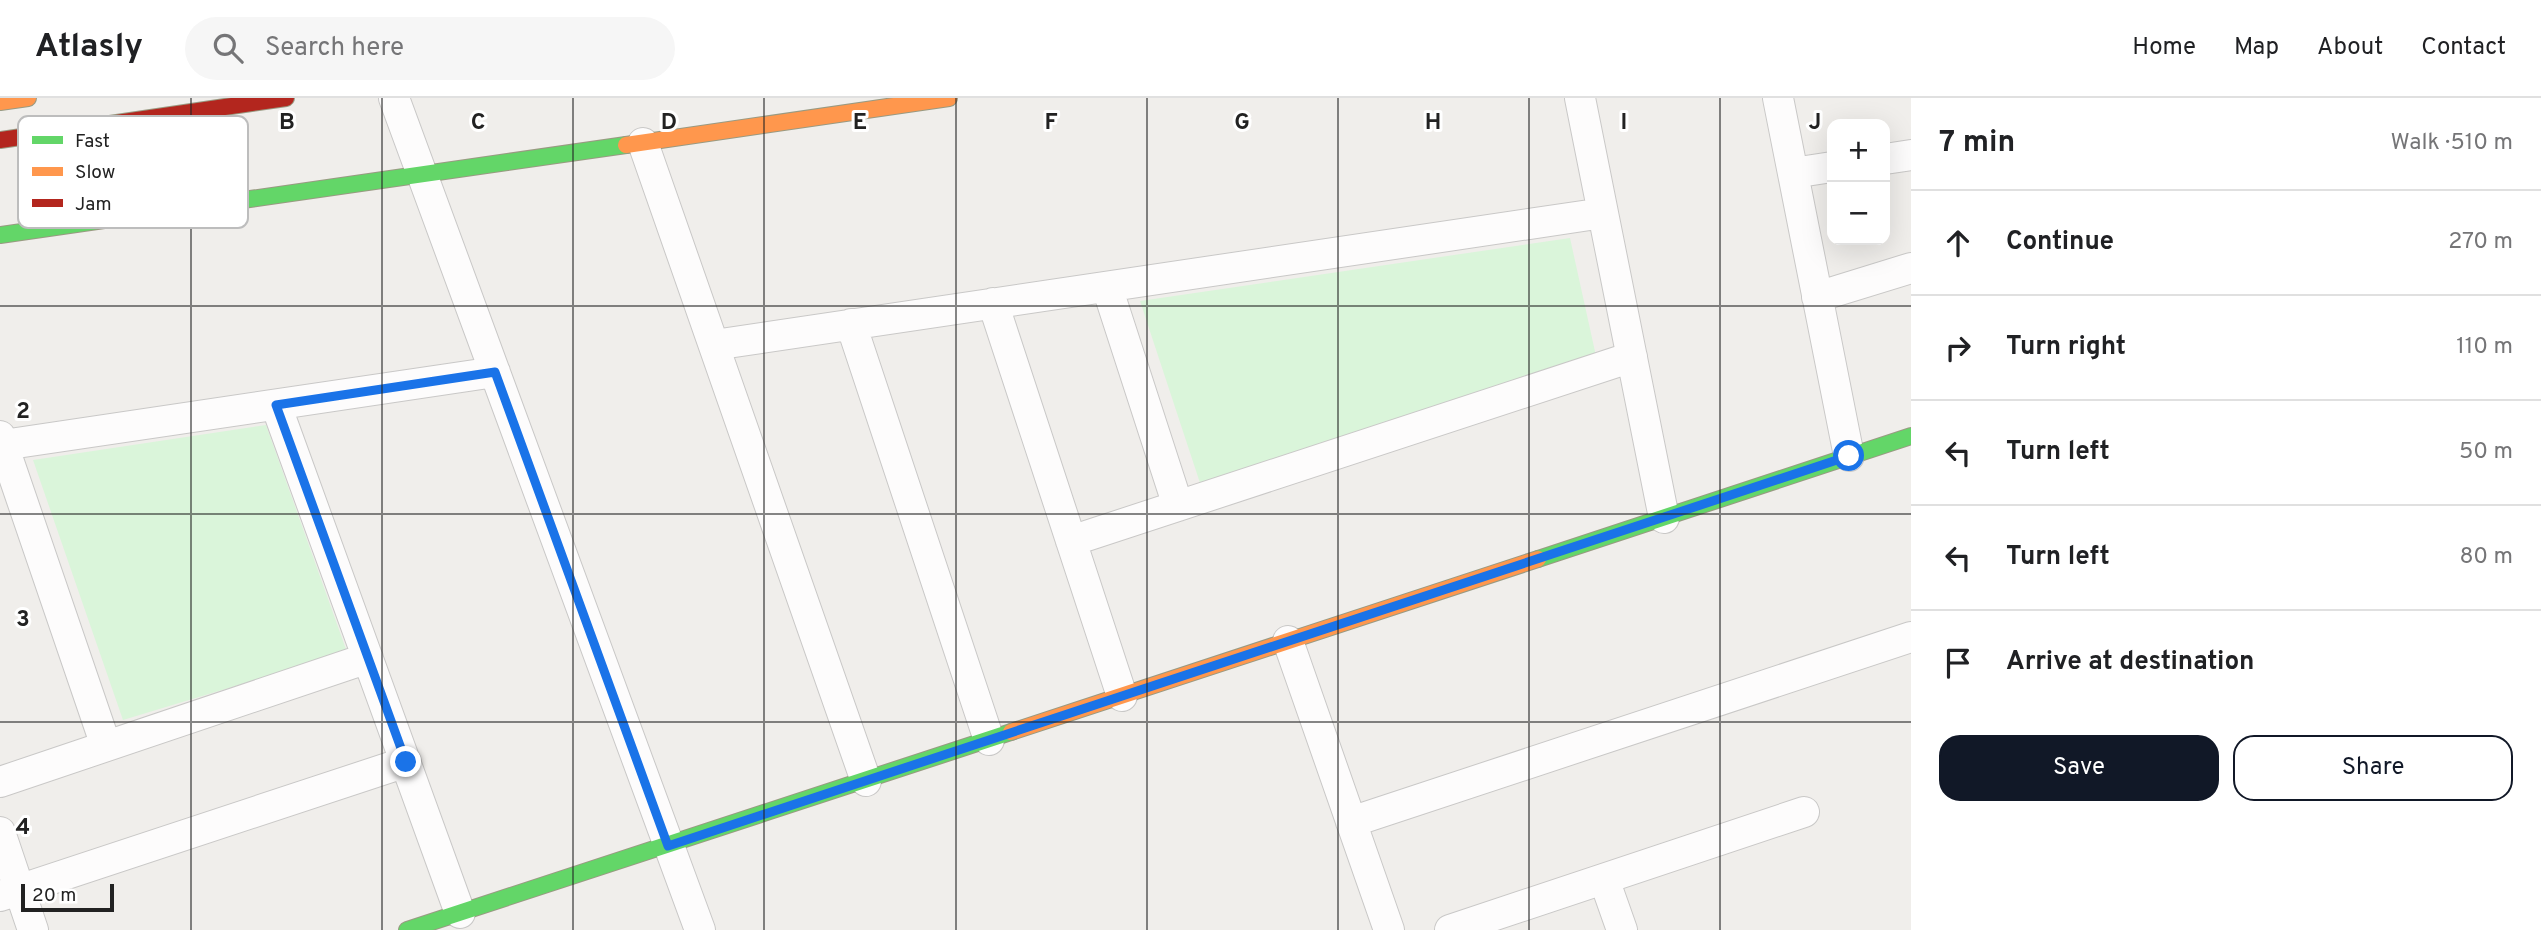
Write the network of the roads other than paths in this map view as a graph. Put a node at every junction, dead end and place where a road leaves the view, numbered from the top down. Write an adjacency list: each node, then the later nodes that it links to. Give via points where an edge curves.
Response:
1 (28, 98): 7 (street)
2 (286, 98): 8 (street)
3 (394, 98): 16 (street)
4 (949, 98): 11 (street)
5 (1580, 98): 18 (street)
6 (1778, 98): 15 (street)
7 (0, 102)
8 (160, 116)
9 (18, 136): 10 (street)
10 (0, 139)
11 (643, 142): 16 (street); 26 (street)
12 (1911, 155): 13 (street)
13 (1890, 158)
14 (1827, 168): 15 (street)
15 (1793, 173): 23 (street)
16 (422, 174): 17 (street); 28 (street)
17 (248, 199)
18 (1603, 213): 22 (street); 27 (street)
19 (48, 228): 20 (street)
20 (0, 235)
21 (1911, 268): 23 (street)
22 (1107, 287): 24 (street); 33 (street)
23 (1817, 297): 32 (street)
24 (993, 303): 25 (street); 35 (street)
25 (851, 324): 26 (street); 40 (street)
26 (714, 345): 43 (street)
27 (1632, 357): 33 (street); 34 (street)
28 (495, 372): 29 (street); 48 (street)
29 (276, 405): 31 (street); 38 (street)
30 (1911, 436): 32 (street)
31 (2, 441): 41 (street)
32 (1849, 456): 34 (street)
33 (1178, 506): 35 (street)
34 (1664, 518): 37 (street)
35 (1071, 541): 39 (street)
36 (1911, 637): 46 (street)
37 (1288, 641): 39 (street); 46 (street)
38 (368, 658): 41 (street); 42 (street)
39 (1122, 696): 40 (street)
40 (989, 740): 43 (street)
41 (106, 746): 44 (street)
42 (406, 762): 50 (street); 51 (street)
43 (866, 781): 48 (street)
44 (0, 782)
45 (1804, 812): 49 (street)
46 (1352, 822): 55 (street)
47 (0, 832): 50 (street)
48 (668, 846): 51 (street); 54 (street)
49 (1604, 879): 56 (street); 57 (street)
50 (10, 893): 52 (street)
51 (460, 913): 53 (street)
52 (33, 930)
53 (407, 930)
54 (700, 930)
55 (1389, 930)
56 (1450, 930)
57 (1622, 930)

